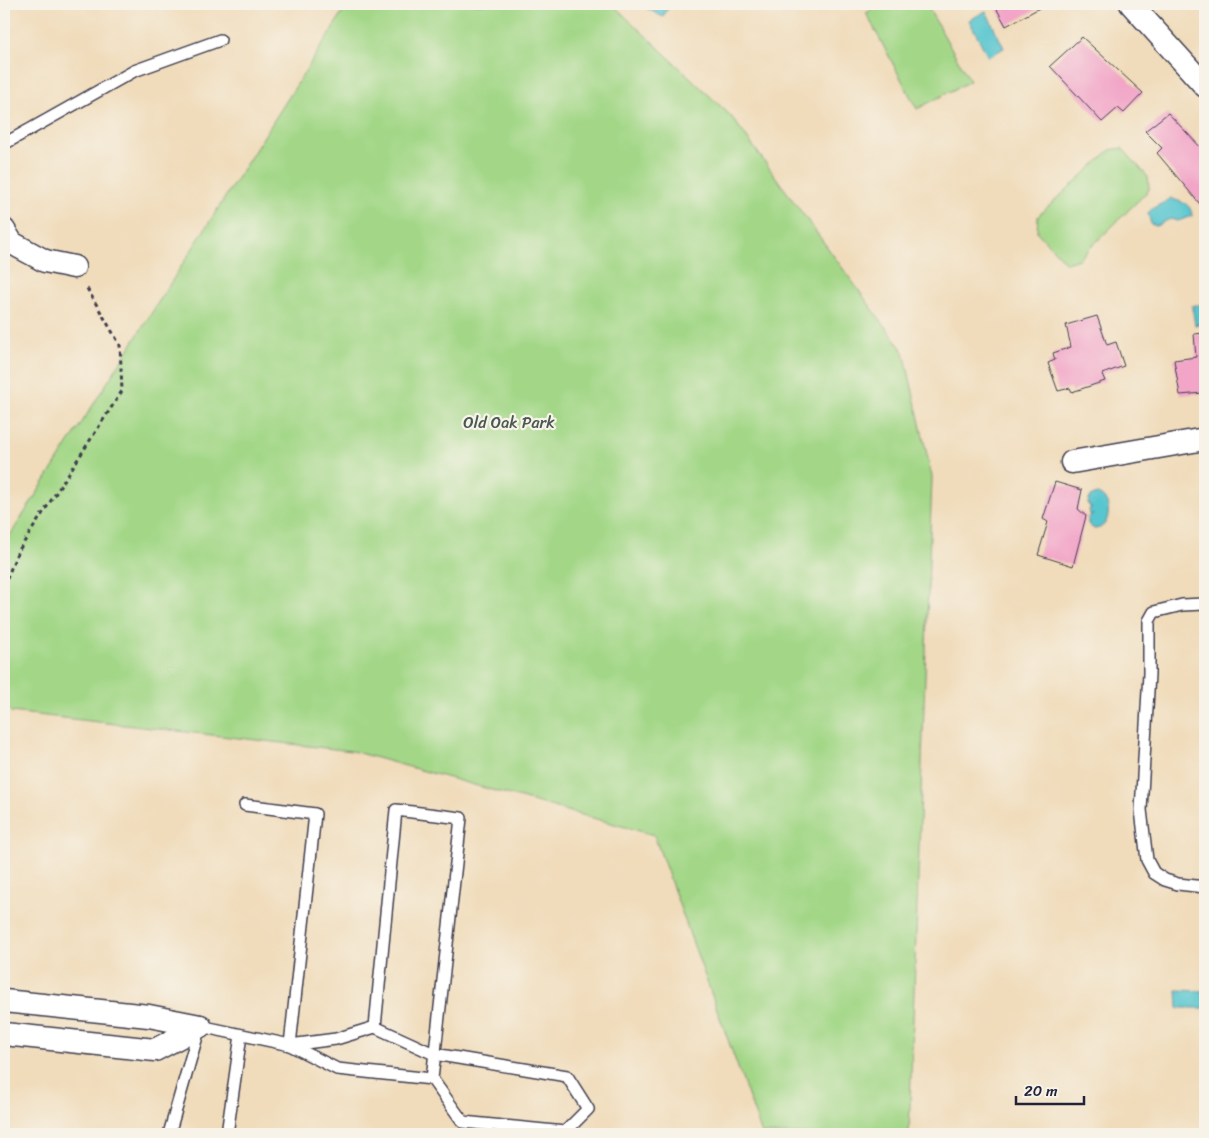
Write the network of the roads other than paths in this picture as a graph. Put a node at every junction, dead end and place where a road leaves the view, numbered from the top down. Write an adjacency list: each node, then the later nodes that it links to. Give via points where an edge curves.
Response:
1 (1131, 4): 3 (street)
2 (220, 40): 4 (lane, via 134,71)
3 (1205, 86)
4 (4, 144)
5 (4, 230): 6 (street, via 12,243 45,261)
6 (74, 267)
7 (1205, 439): 8 (street)
8 (1072, 462)
9 (1205, 604): 11 (lane, via 1182,605 1154,612 1149,621 1141,810 1147,860 1154,873 1178,884)
10 (246, 805): 17 (lane, via 315,814)
11 (1205, 887)
12 (4, 1001): 13 (street, via 149,1016)
13 (200, 1026): 15 (street, via 156,1050); 16 (lane); 20 (lane)
14 (375, 1026): 17 (lane, via 336,1039); 18 (lane); 18 (lane, via 396,810 461,818)
15 (4, 1034)
16 (241, 1035): 17 (lane); 21 (lane)
17 (290, 1045): 19 (lane, via 337,1069)
18 (434, 1054): 19 (lane); 19 (lane, via 566,1076 588,1109 565,1132 463,1122)
19 (432, 1079)
20 (169, 1134)
21 (227, 1134)

